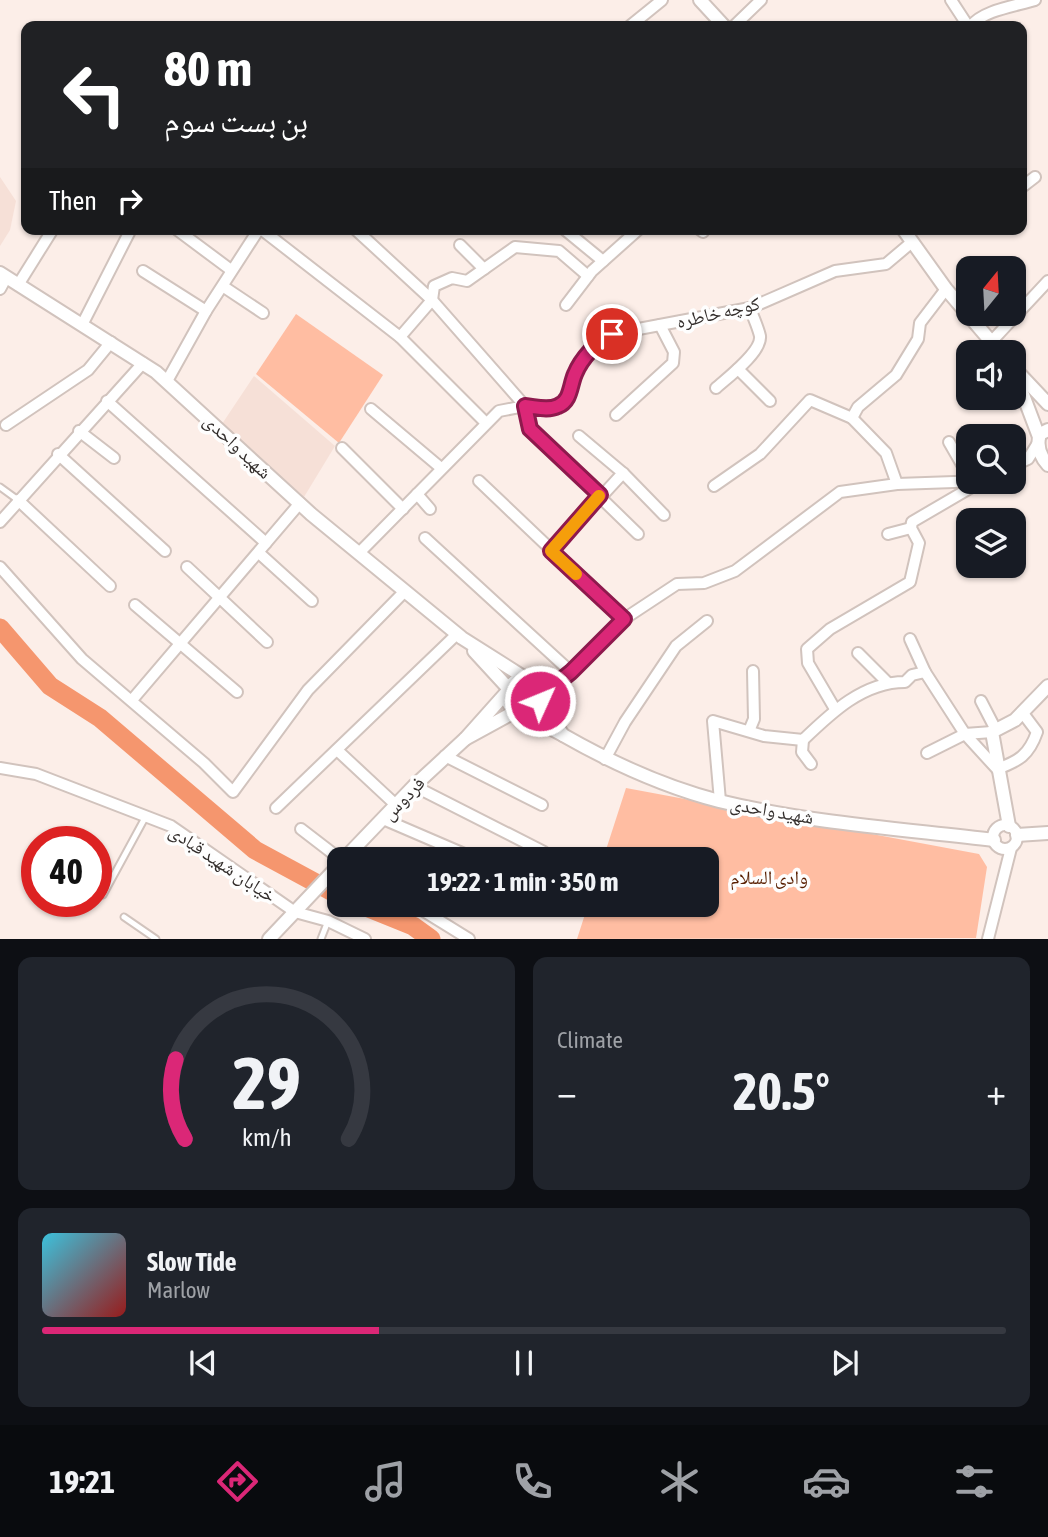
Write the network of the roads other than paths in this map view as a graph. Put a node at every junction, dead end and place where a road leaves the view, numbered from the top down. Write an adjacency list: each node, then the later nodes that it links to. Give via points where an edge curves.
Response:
1 (662, 0): 6 (street)
2 (700, 0): 7 (street)
3 (761, 0): 8 (street)
4 (951, 0): 9 (street)
5 (1035, 0): 10 (street)
6 (636, 21)
7 (719, 21)
8 (739, 21)
9 (966, 21)
10 (974, 21)
11 (1035, 177): 12 (street)
12 (1027, 183)
13 (49, 235): 33 (street)
14 (128, 235): 41 (street)
15 (184, 235): 28 (street)
16 (256, 235): 28 (street)
17 (268, 235): 43 (street)
18 (362, 235): 36 (street)
19 (564, 235): 25 (street)
20 (572, 235): 26 (street)
21 (632, 235): 26 (street)
22 (906, 235): 38 (street, كوچه خاطره, via 886,264 835,271)
23 (908, 235): 35 (street)
24 (460, 244): 27 (street)
25 (559, 251): 27 (street, via 515,247); 30 (street)
26 (603, 261): 30 (street)
27 (484, 269): 36 (street, via 467,281 443,280 434,286)
28 (231, 270): 34 (street)
29 (143, 271): 39 (street)
30 (588, 276): 37 (street)
31 (2, 280): 33 (street, شهید واحدی)
32 (1048, 281): 45 (street)
33 (18, 285): 41 (street, شهید واحدی)
34 (225, 287): 39 (street); 40 (street)
35 (946, 289): 44 (street); 59 (street, via 920,323 918,339 896,374 858,407)
36 (432, 300): 43 (street); 56 (street)
37 (566, 305)
38 (750, 308): 42 (street, كوچه خاطره); 48 (street, via 760,338)
39 (206, 311): 49 (street)
40 (263, 313)
41 (82, 325): 46 (street, شهید واحدی)
42 (660, 325): 56 (street, كوچه خاطره, via 605,337 575,372 560,406); 58 (street, via 674,352 673,363)
43 (400, 337): 60 (street)
44 (989, 340)
45 (1001, 340)
46 (111, 342): 47 (street, شهید واحدی); 61 (street, via 88,370)
47 (143, 363): 49 (street, شهید واحدی); 53 (street)
48 (738, 369): 51 (street); 54 (street)
49 (167, 381): 83 (street, شهید واحدی)
50 (1026, 381): 55 (street)
51 (716, 388)
52 (1026, 399): 64 (street)
53 (107, 401): 62 (street); 92 (street)
54 (770, 401)
55 (1048, 404)
56 (525, 406): 60 (street, via 499,411); 81 (street, via 530,429)
57 (371, 409): 72 (street)
58 (616, 415)
59 (852, 418): 76 (street, via 886,453); 77 (street, via 810,400 760,454)
60 (486, 423): 72 (street)
61 (6, 425)
62 (79, 431): 68 (street); 69 (street)
63 (579, 436): 73 (street)
64 (1042, 437): 70 (street); 71 (street, via 1041,456)
65 (949, 442): 67 (street)
66 (342, 448): 84 (street)
67 (956, 453)
68 (58, 454): 82 (street); 93 (street)
69 (114, 458)
70 (1028, 459): 71 (street)
71 (1048, 465)
72 (441, 468): 80 (street)
73 (623, 473): 81 (street); 86 (street)
74 (479, 481): 94 (street)
75 (956, 482): 76 (street)
76 (897, 484): 103 (street, via 840,492 735,571 704,583 677,584)
77 (714, 486)
78 (0, 487): 82 (lane)
79 (956, 492): 88 (street, via 914,519)
80 (417, 494): 84 (street); 85 (street)
81 (600, 495): 89 (street); 94 (street)
82 (18, 500): 87 (street); 98 (street)
83 (300, 503): 92 (street); 95 (street, شهید واحدی)
84 (403, 509): 95 (street)
85 (430, 509)
86 (664, 515)
87 (0, 522)
88 (911, 528): 90 (street); 121 (street, via 919,543 909,582 830,629 807,649 808,663)
89 (638, 534)
90 (888, 534)
91 (425, 538): 111 (street)
92 (263, 548): 100 (street); 101 (street)
93 (165, 551)
94 (551, 551): 103 (street)
95 (359, 553): 99 (street, شهید واحدی)
96 (0, 567): 119 (street, via 82,659)
97 (187, 567): 100 (street)
98 (110, 586)
99 (405, 591): 105 (street, شهید واحدی); 119 (street, via 308,690 233,792)
100 (221, 599): 107 (street); 108 (street)
101 (312, 601)
102 (135, 605): 108 (street)
103 (624, 619): 111 (street)
104 (707, 621): 133 (street, via 676,646)
105 (460, 636): 113 (street); 116 (street); 130 (street)
106 (910, 639): 112 (street)
107 (267, 642)
108 (179, 644): 117 (street); 119 (street)
109 (858, 653): 114 (street)
110 (753, 671): 124 (street)
111 (571, 672): 118 (street)
112 (925, 672): 114 (street, via 905,682); 126 (street)
113 (525, 678): 116 (street); 118 (street, via 535,682)
114 (887, 682): 121 (street)
115 (1048, 686): 123 (street)
116 (507, 690): 122 (street, via 508,704); 128 (street)
117 (237, 692)
118 (541, 698): 122 (street, via 531,712); 127 (street)
119 (132, 700)
120 (981, 701): 125 (street)
121 (835, 709): 129 (street)
122 (518, 712): 127 (street, شهید واحدی); 128 (street)
123 (1022, 712): 125 (street); 136 (street, via 1037,732 1032,746 1024,757)
124 (750, 731): 129 (street); 138 (street, via 713,720)
125 (994, 731): 126 (street); 136 (street)
126 (965, 734): 131 (street); 136 (street)
127 (563, 735): 133 (street, شهید واحدی)
128 (465, 740): 132 (street, فردوس)
129 (803, 740): 134 (street, via 802,752)
130 (337, 750): 139 (street); 141 (street)
131 (927, 753)
132 (445, 756): 137 (street, فردوس); 140 (street)
133 (605, 759): 138 (street, شهید واحدی)
134 (811, 764)
135 (0, 768): 142 (street, خیابان شهید قبادی, via 36,774)
136 (997, 769): 145 (street)
137 (414, 786): 139 (street, فردوس); 150 (street)
138 (720, 801): 147 (street, شهید واحدی, via 826,820)
139 (396, 805): 143 (street, فردوس)
140 (542, 805)
141 (275, 808)
142 (146, 816): 154 (lane); 155 (street, خیابان شهید قبادی, via 172,826)
143 (383, 819): 148 (street, فردوس); 149 (street)
144 (301, 829): 152 (street)
145 (1013, 830): 146 (street); 147 (street, via 997,828); 151 (street)
146 (1048, 834)
147 (993, 840): 151 (street, via 1002,848)
148 (355, 847)
149 (447, 847)
150 (534, 847)
151 (1011, 848): 166 (street)
152 (327, 850)
153 (327, 876): 155 (street, فردوس)
154 (112, 878)
155 (297, 909): 158 (street, خیابان شهید قبادی); 159 (street, فردوس)
156 (433, 917): 165 (street)
157 (124, 918): 160 (lane)
158 (328, 921): 163 (lane); 164 (street, خیابان شهید قبادی)
159 (285, 925): 161 (street); 162 (street)
160 (156, 939)
161 (269, 939)
162 (281, 939)
163 (321, 939)
164 (365, 939)
165 (469, 939)
166 (988, 939)

